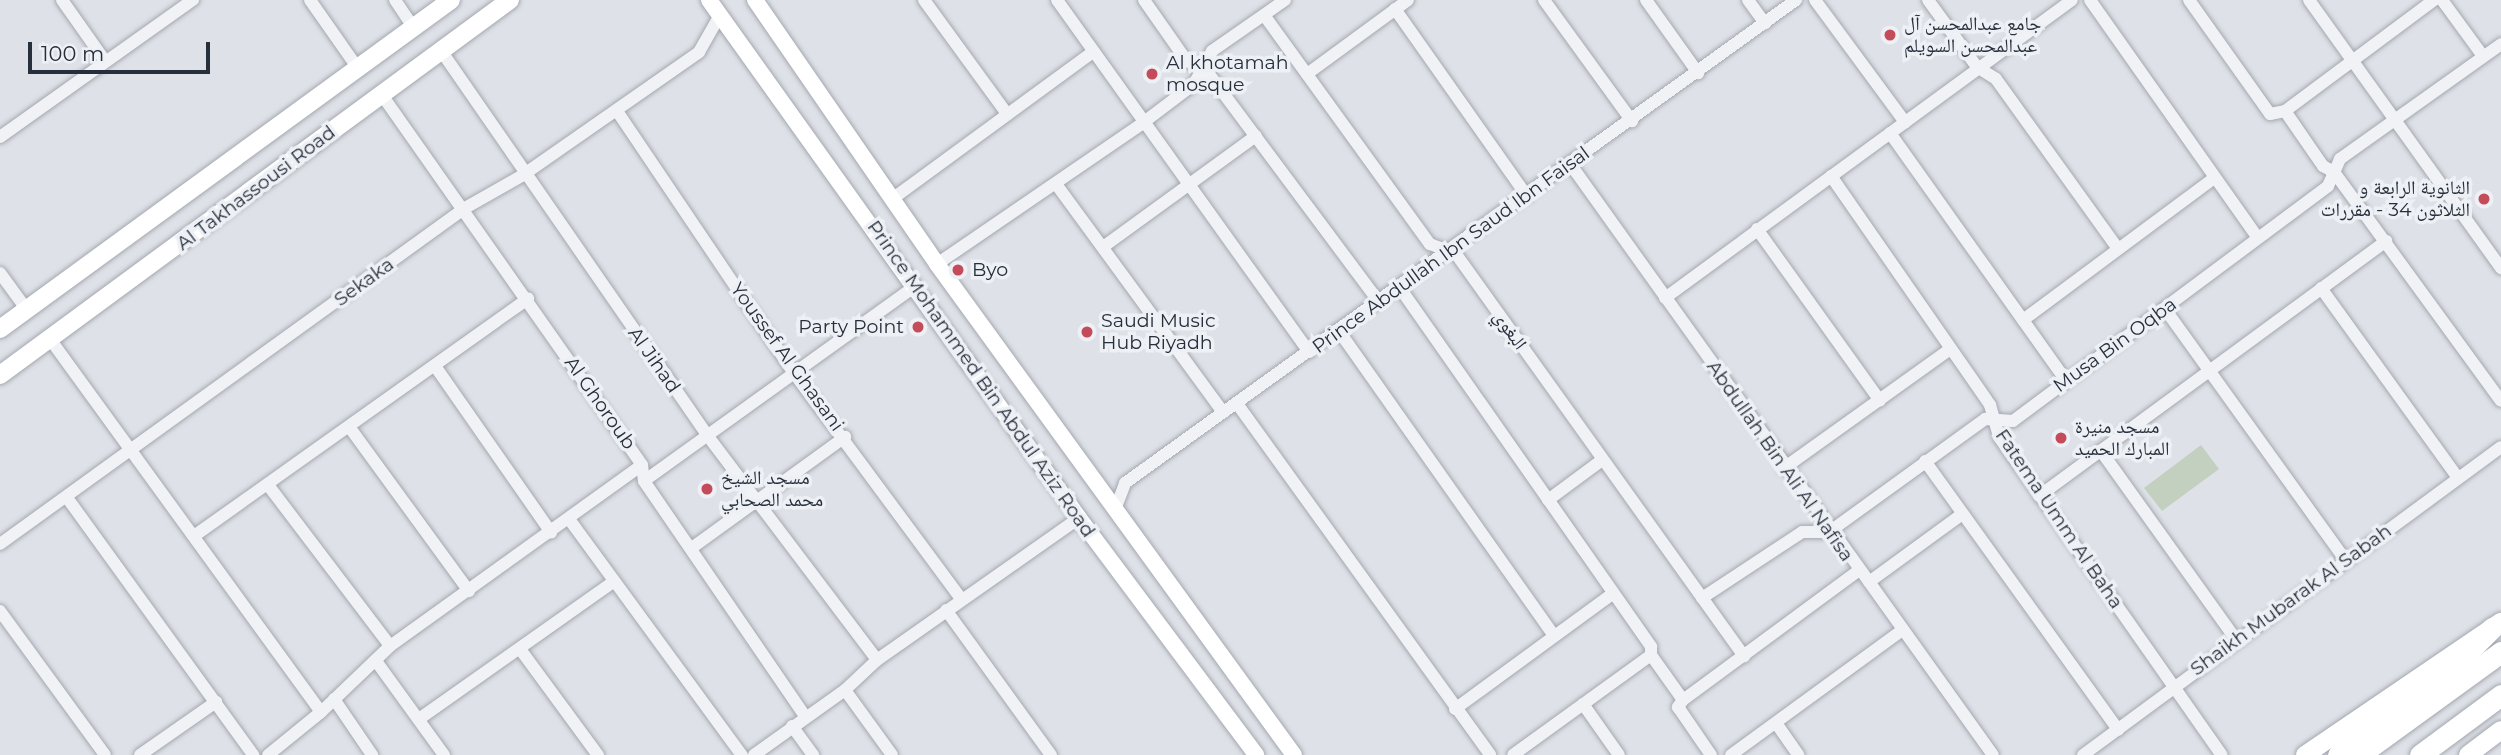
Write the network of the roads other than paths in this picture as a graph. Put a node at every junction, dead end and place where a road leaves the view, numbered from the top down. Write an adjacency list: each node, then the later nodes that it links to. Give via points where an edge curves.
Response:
1 (62, 0): 35 (street)
2 (193, 0): 35 (street)
3 (310, 0): 37 (street)
4 (395, 0): 30 (street)
5 (451, 0): 30 (main road, Al Takhassousi Road)
6 (510, 0): 32 (main road, Al Takhassousi Road)
7 (709, 0): 27 (main road, Prince Mohammed Bin Abdul Aziz Road)
8 (755, 0): 61 (main road, Prince Mohammed Bin Abdul Aziz Road)
9 (924, 0): 45 (street)
10 (1057, 0): 33 (street)
11 (1144, 0): 39 (street, via 1186,60)
12 (1285, 0): 28 (street)
13 (1408, 0): 26 (street)
14 (1544, 0): 47 (street)
15 (1646, 0): 40 (street)
16 (1748, 0): 29 (street)
17 (1796, 0): 29 (street, Prince Abdullah Ibn Saud Ibn Faisal)
18 (1815, 0): 49 (street)
19 (1928, 0): 38 (street)
20 (2072, 0): 38 (street)
21 (2090, 0): 57 (street)
22 (2189, 0): 44 (street, via 2270,114)
23 (2309, 0): 36 (street)
24 (2434, 0): 36 (street)
25 (2442, 0): 34 (street)
26 (1395, 9): 41 (street); 60 (street)
27 (720, 15): 43 (street, Sekaka, via 699,52); 72 (main road, Prince Mohammed Bin Abdul Aziz Road)
28 (1264, 15): 39 (street, via 1212,51); 41 (street, البغوي)
29 (1765, 23): 40 (street, Prince Abdullah Ibn Saud Ibn Faisal)
30 (413, 27): 37 (main road, Al Takhassousi Road)
31 (2501, 44): 34 (street, Musa Bin Oqba)
32 (442, 51): 42 (main road, Al Takhassousi Road); 55 (street, Al Jihad)
33 (1093, 52): 45 (street); 48 (street)
34 (2483, 56): 46 (street, Musa Bin Oqba)
35 (105, 61): 52 (street)
36 (2352, 61): 44 (street); 46 (street)
37 (357, 67): 79 (main road, Al Takhassousi Road)
38 (1977, 68): 49 (street); 67 (street, via 1996,79)
39 (1202, 70): 48 (street, via 1194,84); 51 (street)
40 (1698, 73): 47 (street, Prince Abdullah Ibn Saud Ibn Faisal)
41 (1307, 74): 68 (street, البغوي, via 1430,244)
42 (382, 95): 62 (street, Al Ghoroub); 83 (main road, Al Takhassousi Road)
43 (617, 111): 55 (street, Sekaka); 88 (street, Youssef Al Ghasani)
44 (2285, 111): 54 (street, via 2323,166)
45 (1007, 114): 61 (street)
46 (2394, 119): 54 (street, Musa Bin Oqba, via 2340,159); 69 (street)
47 (1632, 121): 53 (street, Prince Abdullah Ibn Saud Ibn Faisal)
48 (1144, 122): 58 (street); 59 (street)
49 (1905, 122): 50 (street)
50 (1890, 133): 56 (street); 80 (street)
51 (1256, 136): 59 (street); 77 (street)
52 (0, 138)
53 (1571, 164): 60 (street, Prince Abdullah Ibn Saud Ibn Faisal); 75 (street, Abdullah Bin Ali Al Nafisa)
54 (2334, 172): 64 (street, Musa Bin Oqba, via 2328,186); 65 (street)
55 (523, 175): 62 (street, Sekaka); 97 (street, Al Jihad)
56 (1831, 176): 63 (street); 84 (street, Fatema Umm Al Baha)
57 (2214, 178): 64 (street); 67 (street)
58 (1056, 184): 66 (street); 70 (street)
59 (1188, 185): 66 (street); 85 (street)
60 (1527, 195): 68 (street, Prince Abdullah Ibn Saud Ibn Faisal)
61 (892, 199): 70 (main road, Prince Mohammed Bin Abdul Aziz Road)
62 (466, 208): 76 (street, Al Ghoroub); 101 (street, Sekaka)
63 (1757, 229): 75 (street); 91 (street)
64 (2258, 238): 78 (street, Musa Bin Oqba)
65 (2386, 241): 74 (street); 92 (street)
66 (1103, 247): 94 (street)
67 (2118, 249): 80 (street)
68 (1449, 252): 73 (street, Prince Abdullah Ibn Saud Ibn Faisal); 102 (street, البغوي, via 1456,254)
69 (2499, 262)
70 (937, 264): 113 (main road, Prince Mohammed Bin Abdul Aziz Road)
71 (0, 273): 79 (street)
72 (915, 286): 88 (street); 115 (main road, Prince Mohammed Bin Abdul Aziz Road)
73 (1399, 288): 77 (street, Prince Abdullah Ibn Saud Ibn Faisal); 112 (street)
74 (2321, 288): 87 (street); 106 (street)
75 (1665, 298): 105 (street, Abdullah Bin Ali Al Nafisa)
76 (528, 299): 86 (street); 104 (street, Al Ghoroub)
77 (1379, 302): 82 (street, Prince Abdullah Ibn Saud Ibn Faisal)
78 (2165, 309): 87 (street); 90 (street, Musa Bin Oqba)
79 (27, 310): 81 (main road, Al Takhassousi Road)
80 (2023, 320): 90 (street)
81 (0, 329)
82 (1339, 331): 85 (street, Prince Abdullah Ibn Saud Ibn Faisal); 134 (street)
83 (50, 339): 89 (main road, Al Takhassousi Road); 101 (street)
84 (1949, 350): 91 (street); 95 (street, Fatema Umm Al Baha, via 1990,405)
85 (1309, 352): 93 (street, Prince Abdullah Ibn Saud Ibn Faisal)
86 (435, 366): 96 (street); 117 (street)
87 (2206, 369): 100 (street); 122 (street)
88 (794, 373): 97 (street); 98 (street, Youssef Al Ghasani)
89 (0, 374)
90 (2066, 381): 95 (street, Musa Bin Oqba, via 2013,421)
91 (1880, 401): 105 (street)
92 (2501, 401)
93 (1238, 405): 94 (street, Prince Abdullah Ibn Saud Ibn Faisal); 150 (street)
94 (1223, 412): 113 (street, Prince Abdullah Ibn Saud Ibn Faisal, via 1125,483)
95 (1993, 421): 103 (street, Musa Bin Oqba, via 1985,419); 109 (street, Fatema Umm Al Baha)
96 (350, 428): 108 (street); 126 (street)
97 (707, 435): 107 (street); 111 (street, Al Jihad)
98 (845, 437): 111 (street); 129 (street, Youssef Al Ghasani)
99 (2501, 447): 106 (street, Shaikh Mubarak Al Sabah)
100 (2101, 451): 109 (street); 135 (street)
101 (132, 452): 110 (street, Sekaka); 119 (street)
102 (1602, 460): 112 (street); 128 (street, البغوي)
103 (1925, 461): 114 (street); 118 (street, Musa Bin Oqba)
104 (642, 465): 107 (street, Al Ghoroub); 116 (street)
105 (1784, 468): 118 (street, Abdullah Bin Ali Al Nafisa)
106 (2458, 478): 122 (street, Shaikh Mubarak Al Sabah)
107 (644, 481): 121 (street, Al Ghoroub)
108 (268, 485): 119 (street); 136 (street)
109 (2039, 496): 143 (street, Fatema Umm Al Baha)
110 (68, 499): 120 (street, Sekaka); 148 (street)
111 (760, 500): 121 (street); 141 (street, Al Jihad)
112 (1548, 500): 127 (street)
113 (1116, 507): 172 (main road, Prince Mohammed Bin Abdul Aziz Road)
114 (1961, 515): 124 (street); 157 (street)
115 (1079, 517): 129 (street); 171 (main road, Prince Mohammed Bin Abdul Aziz Road)
116 (569, 519): 117 (street); 125 (street)
117 (551, 532): 126 (street)
118 (1829, 532): 123 (street, Abdullah Bin Ali Al Nafisa); 128 (street, Musa Bin Oqba, via 1802,532)
119 (194, 536): 152 (street)
120 (0, 544)
121 (693, 547): 153 (street, Al Ghoroub)
122 (2346, 561): 135 (street, Shaikh Mubarak Al Sabah)
123 (1858, 570): 124 (street, Abdullah Bin Ali Al Nafisa); 140 (street)
124 (1869, 582): 133 (street, Abdullah Bin Ali Al Nafisa)
125 (612, 583): 137 (street); 166 (street)
126 (469, 591): 136 (street)
127 (1612, 594): 134 (street); 138 (street)
128 (1702, 598): 140 (street, البغوي)
129 (961, 599): 130 (street)
130 (946, 610): 141 (street); 170 (street)
131 (0, 611): 159 (street)
132 (2496, 625): 182 (main road); 183 (highway, via 2461,659)
133 (1901, 631): 155 (street); 179 (street, Abdullah Bin Ali Al Nafisa)
134 (1554, 636): 150 (street)
135 (2237, 641): 143 (street, Shaikh Mubarak Al Sabah)
136 (390, 646): 142 (street)
137 (520, 649): 154 (street); 165 (street)
138 (1651, 651): 147 (street); 149 (street)
139 (2501, 652): 184 (highway)
140 (1744, 657): 147 (street)
141 (877, 660): 144 (street)
142 (376, 661): 146 (street); 154 (street)
143 (2173, 686): 157 (street, Shaikh Mubarak Al Sabah); 181 (street, Fatema Umm Al Baha)
144 (845, 690): 153 (street); 169 (street)
145 (2501, 695): 185 (highway)
146 (334, 699): 152 (street); 163 (street)
147 (1683, 700): 176 (street, via 1678,707)
148 (216, 702): 160 (street); 161 (street)
149 (1583, 704): 174 (street); 175 (street)
150 (1455, 709): 173 (street)
151 (2501, 711): 186 (highway)
152 (321, 712): 162 (street)
153 (805, 716): 156 (street)
154 (419, 719): 164 (street)
155 (1776, 723): 177 (street); 178 (street)
156 (792, 726): 167 (street); 168 (street)
157 (2118, 730): 180 (street, Shaikh Mubarak Al Sabah)
158 (2501, 730): 187 (main road)
159 (101, 754)
160 (140, 755)
161 (253, 755)
162 (268, 755)
163 (372, 755)
164 (444, 755)
165 (598, 755)
166 (742, 755)
167 (754, 755)
168 (813, 755)
169 (892, 755)
170 (1051, 755)
171 (1256, 755)
172 (1293, 755)
173 (1490, 755)
174 (1513, 755)
175 (1619, 755)
176 (1711, 755)
177 (1731, 755)
178 (1798, 755)
179 (1993, 755)
180 (2083, 755)
181 (2222, 755)
182 (2305, 755)
183 (2339, 755)
184 (2359, 755)
185 (2420, 755)
186 (2435, 755)
187 (2468, 755)

